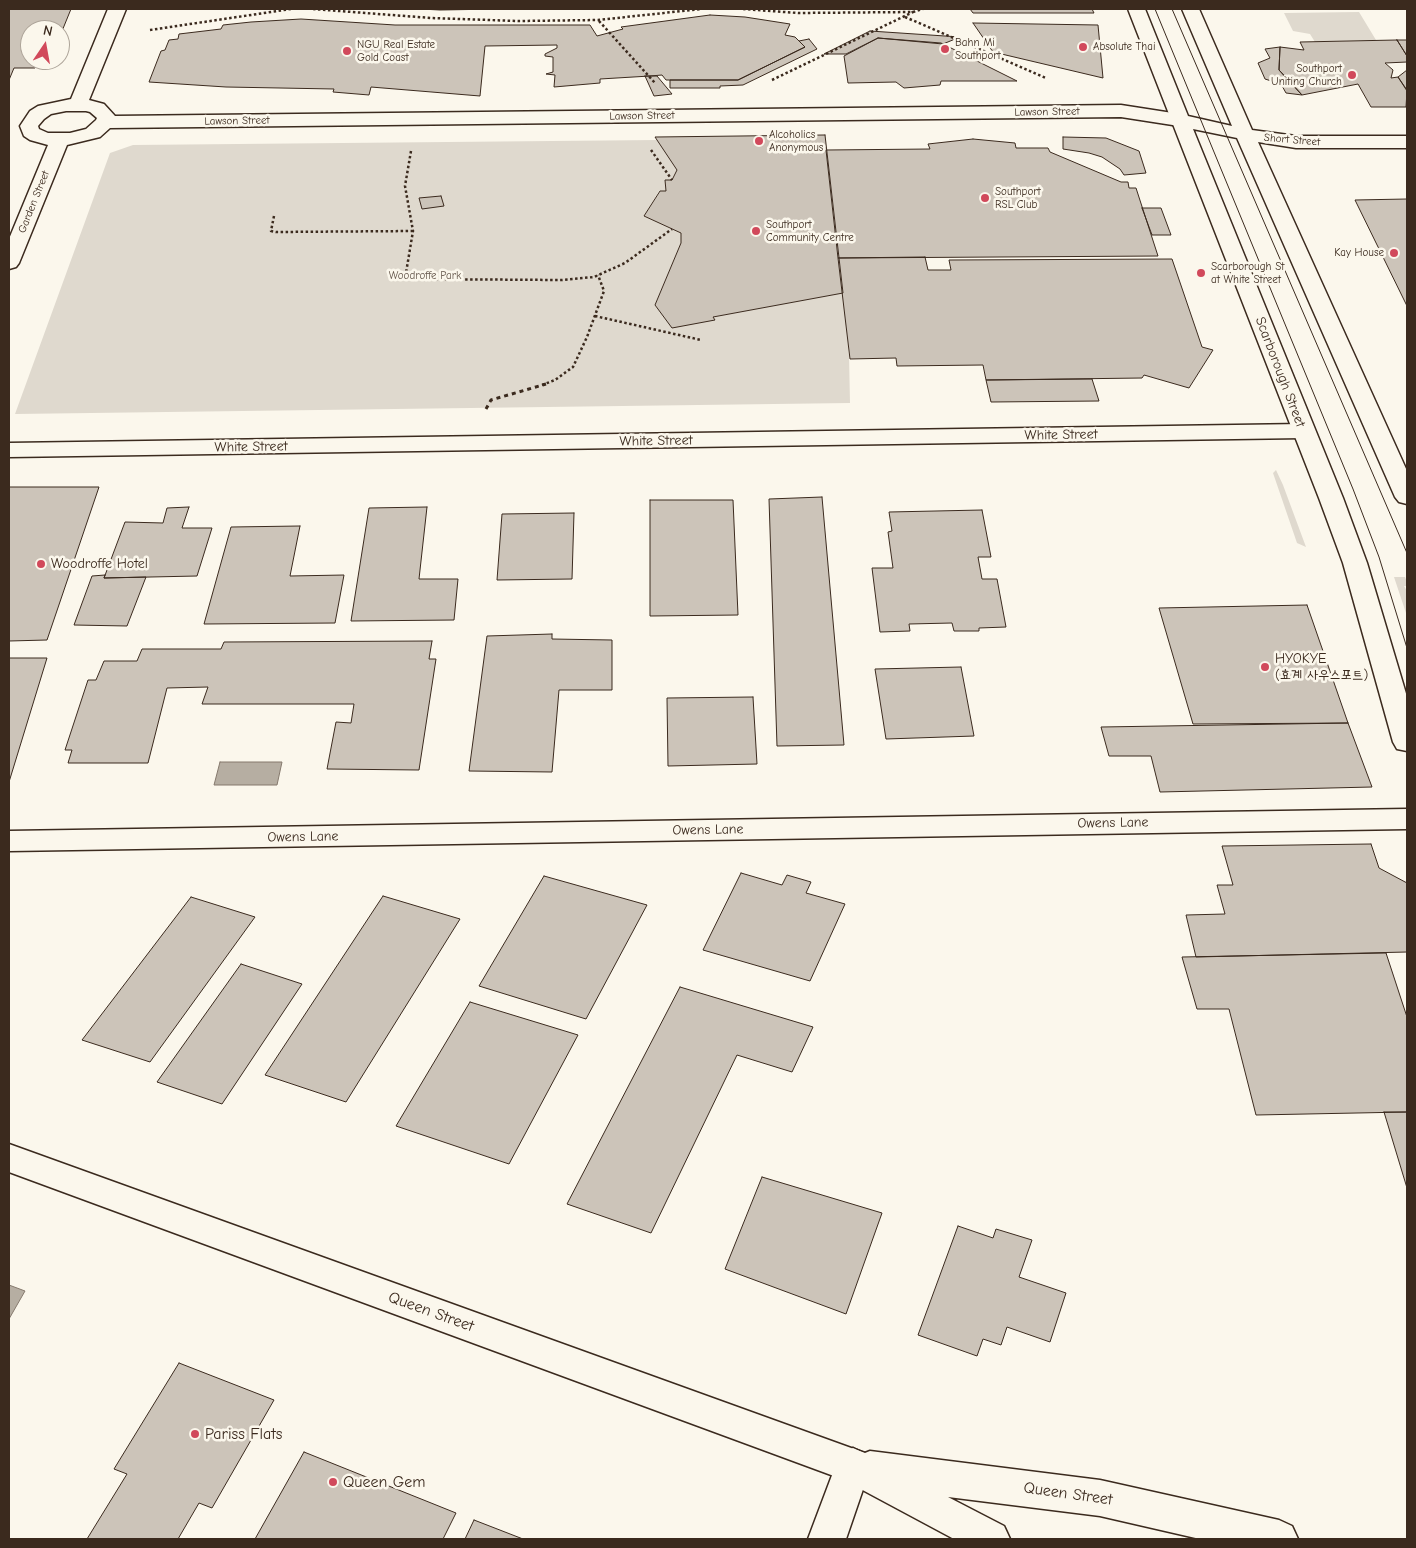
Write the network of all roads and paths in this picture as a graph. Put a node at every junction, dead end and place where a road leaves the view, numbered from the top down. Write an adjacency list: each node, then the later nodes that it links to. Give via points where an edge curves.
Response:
1 (117, 9): 16 (street)
2 (291, 9): 12 (path)
3 (313, 9): 11 (path, via 431,18)
4 (701, 9): 11 (path)
5 (744, 9): 9 (path, via 798,13)
6 (923, 9): 9 (path)
7 (1136, 9): 17 (street, Scarborough Street)
8 (1191, 9): 19 (street)
9 (913, 12): 10 (path)
10 (904, 17): 14 (path); 15 (path)
11 (598, 20): 13 (path)
12 (150, 30)
13 (650, 76)
14 (1048, 79)
15 (771, 81)
16 (78, 104): 18 (street, via 97,108 106,117); 20 (street, via 55,107 23,120 37,136)
17 (1179, 120): 18 (street, Lawson Street, via 1121,111); 19 (street, Short Street); 33 (street, Scarborough Street)
18 (105, 122): 20 (street, via 101,128 83,137)
19 (1245, 134): 21 (street, Short Street, via 1296,142); 35 (street)
20 (59, 140): 28 (street, Garden Street)
21 (1407, 142)
22 (646, 143): 24 (path)
23 (411, 148): 27 (path, via 405,186)
24 (672, 180)
25 (274, 216): 27 (path, via 271,231 276,232)
26 (672, 229): 29 (path, via 625,263)
27 (413, 231): 29 (path, via 405,279 562,280)
28 (9, 263)
29 (598, 274): 30 (path, via 604,291)
30 (595, 316): 31 (path); 32 (path, via 573,367 555,380 491,400)
31 (701, 340)
32 (485, 412)
33 (1303, 431): 34 (street, White Street); 36 (street, Scarborough Street, via 1355,563)
34 (9, 450)
35 (1407, 497)
36 (1407, 742)
37 (1407, 818): 38 (street, Owens Lane)
38 (9, 841)
39 (9, 1158): 40 (street, Queen Street)
40 (853, 1466): 41 (street); 42 (street, Queen Street); 43 (street, Queen Street, via 1100,1498)
41 (827, 1539)
42 (991, 1539)
43 (1279, 1539)

